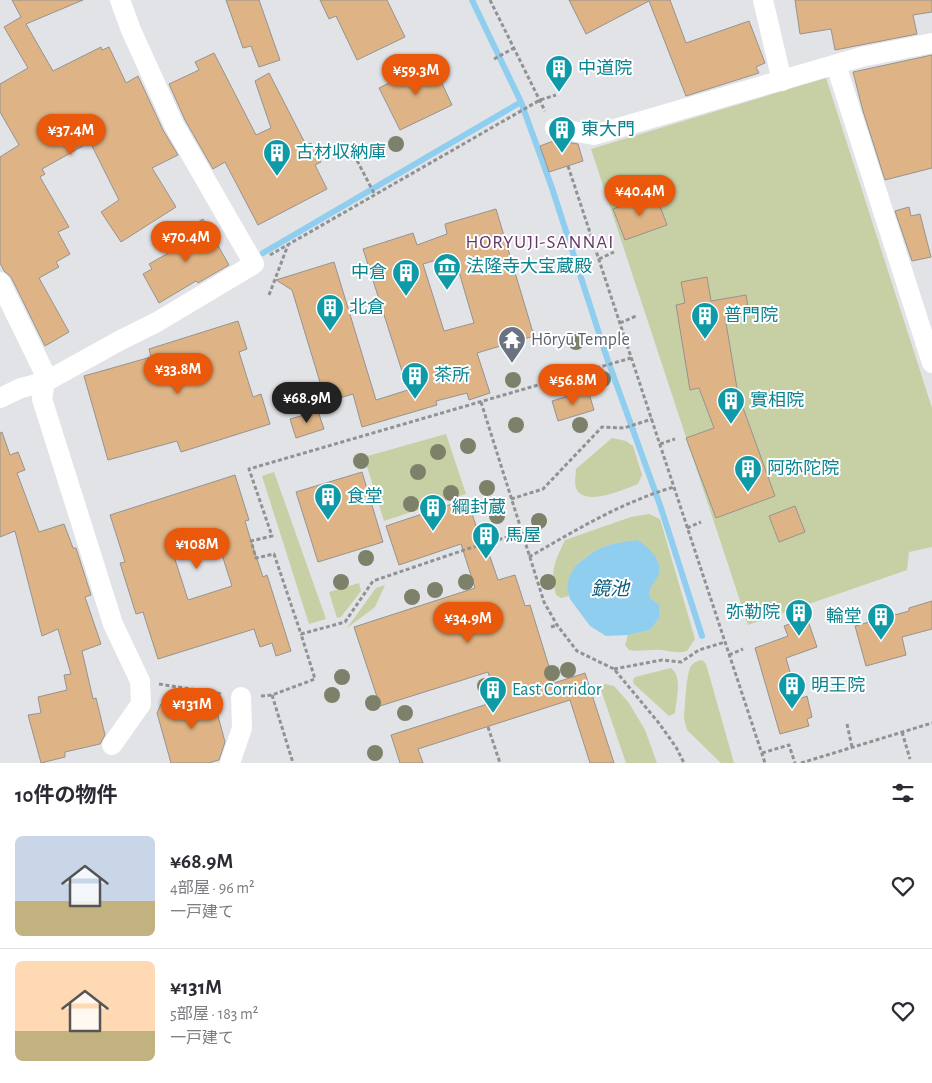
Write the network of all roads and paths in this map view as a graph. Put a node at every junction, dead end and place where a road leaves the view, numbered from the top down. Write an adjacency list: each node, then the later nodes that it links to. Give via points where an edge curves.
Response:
1 (120, 0): 18 (street, via 174,126)
2 (490, 0): 5 (path)
3 (763, 0): 8 (street)
4 (932, 43): 7 (street)
5 (514, 48): 6 (path); 10 (path)
6 (495, 59)
7 (836, 65): 8 (street); 24 (street)
8 (782, 81): 11 (street, via 594,135)
9 (556, 95): 10 (path)
10 (540, 100): 14 (path)
11 (555, 128)
12 (351, 148): 14 (path)
13 (568, 166): 17 (path)
14 (374, 194): 15 (path)
15 (289, 245): 18 (path); 20 (path)
16 (614, 252): 17 (path)
17 (599, 259): 22 (path)
18 (254, 264): 25 (street, via 157,322)
19 (0, 282): 25 (street, via 43,370)
20 (269, 295)
21 (636, 316): 22 (path)
22 (620, 323): 23 (path)
23 (631, 358): 27 (path); 28 (path)
24 (932, 363)
25 (45, 382): 26 (street); 49 (street, via 42,399 113,624 140,681 141,704)
26 (0, 398)
27 (481, 402): 32 (path); 35 (path, via 249,469 272,536 251,541 256,558 274,554 301,634 345,622 373,581)
28 (652, 419): 30 (path); 32 (path, via 624,428 602,427 543,489)
29 (674, 439): 30 (path)
30 (660, 444): 31 (path)
31 (674, 487): 34 (path); 36 (path, via 648,495 583,526)
32 (511, 499): 35 (path)
33 (702, 522): 34 (path)
34 (687, 528): 39 (path)
35 (521, 533): 36 (path)
36 (529, 557): 37 (path, via 544,602)
37 (557, 625): 38 (path); 42 (path, via 577,651)
38 (551, 627)
39 (725, 642): 41 (path); 42 (path, via 699,650 681,662 662,660)
40 (743, 649): 41 (path)
41 (729, 655): 51 (path)
42 (614, 669): 56 (path, via 658,722)
43 (272, 695): 54 (path)
44 (241, 697): 53 (street, via 242,728)
45 (932, 723): 48 (path)
46 (847, 724): 50 (path)
47 (488, 727): 55 (path)
48 (902, 732): 50 (path); 52 (path)
49 (112, 745)
50 (852, 747): 59 (path)
51 (762, 753): 57 (path); 58 (path, via 789,745)
52 (910, 758)
53 (230, 763)
54 (293, 763)
55 (500, 763)
56 (684, 763)
57 (765, 763)
58 (795, 763)
59 (801, 763)

